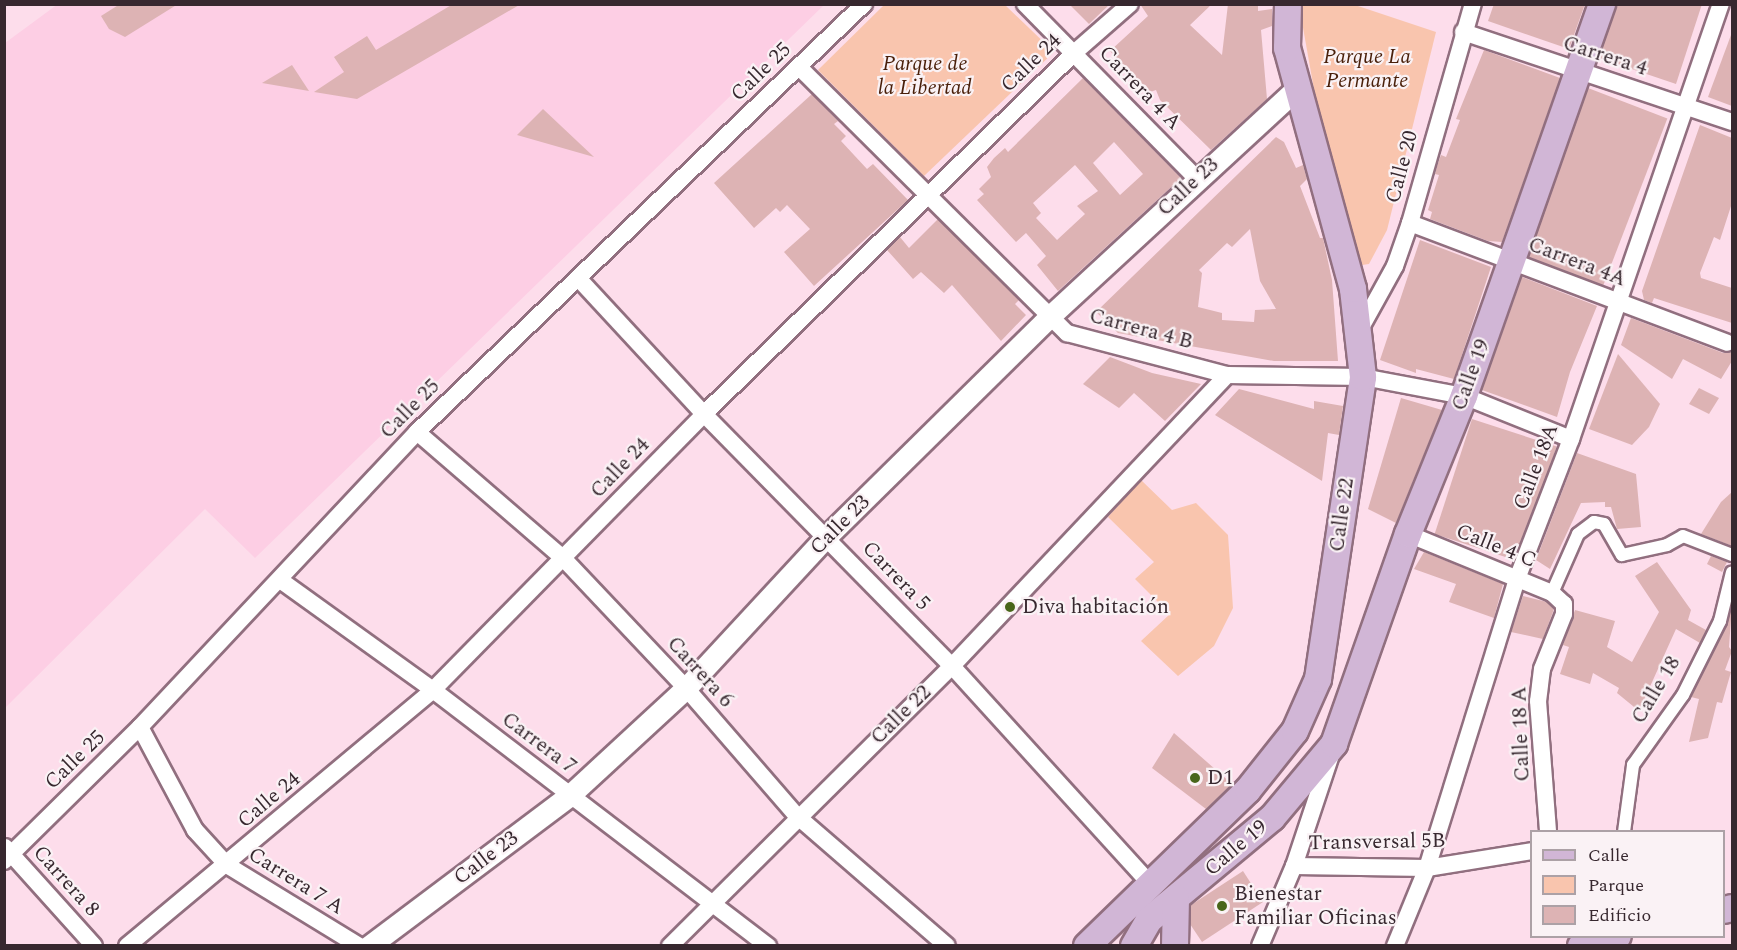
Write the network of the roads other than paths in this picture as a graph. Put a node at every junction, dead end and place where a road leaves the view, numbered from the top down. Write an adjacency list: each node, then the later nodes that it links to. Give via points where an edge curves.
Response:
1 (864, 4): 10 (street, Calle 25)
2 (1025, 4): 9 (street, Carrera 4 A)
3 (1130, 4): 9 (street, Calle 24)
4 (1288, 4): 12 (main road, Calle 22, via 1287,48)
5 (1473, 4): 8 (street, Calle 20)
6 (1602, 4): 11 (main road, Calle 19)
7 (1721, 4): 13 (street, Calle 18A)
8 (1462, 32): 11 (street, Carrera 4); 17 (street, Calle 20)
9 (1074, 53): 15 (street, Carrera 4 A); 16 (street, Calle 24)
10 (799, 67): 16 (street, Carrera 4 B); 19 (street, Calle 25)
11 (1578, 70): 13 (street, Carrera 4); 18 (main road, Calle 19)
12 (1297, 88): 15 (street, Calle 23); 22 (main road, Calle 22, via 1353,289)
13 (1685, 106): 14 (street, Carrera 4); 20 (street, Calle 18A)
14 (1732, 122)
15 (1197, 179): 21 (street, Calle 23)
16 (927, 195): 21 (street, Carrera 4 B); 27 (street, Calle 24)
17 (1410, 223): 18 (street, Carrera 4A); 22 (street, Calle 20, via 1395,266)
18 (1512, 262): 20 (street, Carrera 4A); 26 (main road, Calle 19)
19 (578, 278): 27 (street, Carrera 5); 28 (street, Calle 25)
20 (1616, 301): 23 (street, Carrera 4A); 29 (street, Calle 18A)
21 (1049, 316): 24 (street, Carrera 4 B, via 1067,333); 31 (street, Calle 23)
22 (1358, 334): 25 (main road, Calle 22)
23 (1727, 343)
24 (1227, 375): 25 (street, Carrera 4 B); 38 (street, Calle 22)
25 (1362, 377): 26 (street, Carrera 4 B); 52 (main road, Calle 22, via 1318,679 1295,731 1248,790)
26 (1464, 396): 29 (street, Carrera 4 B); 30 (main road, Calle 19)
27 (704, 414): 31 (street, Carrera 5); 33 (street, Calle 24)
28 (417, 432): 33 (street, Carrera 6); 36 (street, Calle 25)
29 (1571, 439): 35 (street, Calle 18A)
30 (1408, 534): 35 (street, Calle 4 C); 42 (main road, Calle 19)
31 (826, 537): 38 (street, Carrera 5); 39 (street, Calle 23)
32 (1732, 555): 37 (street, via 1683,536 1667,545 1622,555 1604,524 1594,522 1578,534)
33 (564, 559): 39 (street, Carrera 6); 40 (street, Calle 24)
34 (1732, 572): 46 (street, Calle 18, via 1720,621 1683,695 1633,765)
35 (1517, 579): 37 (street, Calle 4 C); 51 (street, Calle 18A)
36 (280, 580): 40 (street, Carrera 7); 41 (street, Calle 25)
37 (1558, 598): 45 (street, Calle 18 A, via 1564,614 1542,669 1538,701)
38 (952, 666): 44 (street, Calle 22); 52 (street, Carrera 5)
39 (686, 688): 43 (street, Calle 23); 44 (street, Carrera 6)
40 (433, 690): 43 (street, Carrera 7); 49 (street, Calle 24)
41 (140, 727): 48 (street, Calle 25); 49 (street, Carrera 7 A, via 195,830)
42 (1334, 744): 50 (street, Calle 19); 53 (main road, Calle 19, via 1272,818)
43 (570, 795): 54 (street, Carrera 7); 59 (street, Calle 23)
44 (797, 816): 54 (street, Calle 22); 62 (street, Carrera 6)
45 (1548, 830)
46 (1624, 830)
47 (1530, 851): 51 (street, Transversal 5B)
48 (6, 854): 56 (street, Carrera 8)
49 (227, 865): 57 (street, Calle 24); 58 (street, Carrera 7 A)
50 (1294, 866): 51 (street, Transversal 5B); 66 (street, Calle 19)
51 (1427, 868): 67 (street, Calle 18A)
52 (1151, 885): 63 (main road, Calle 22)
53 (1176, 898): 64 (main road, Calle 19, via 1149,920); 65 (main road)
54 (712, 905): 60 (street, Calle 22); 61 (street, Carrera 7)
55 (1609, 938): 68 (main road)
56 (94, 945)
57 (127, 945)
58 (358, 945)
59 (369, 945)
60 (670, 945)
61 (768, 945)
62 (947, 945)
63 (1087, 945)
64 (1134, 945)
65 (1175, 945)
66 (1260, 945)
67 (1395, 945)
68 (1581, 945)

